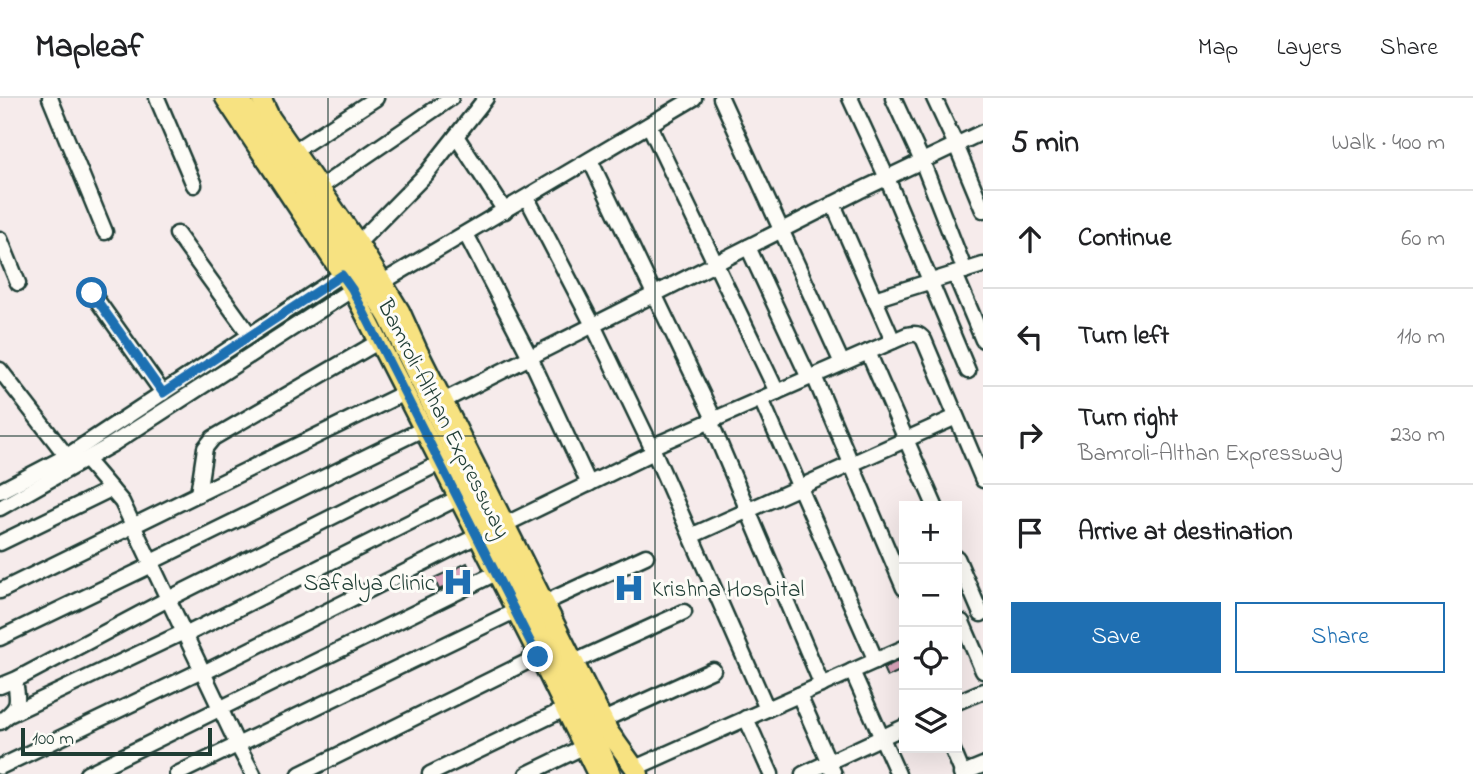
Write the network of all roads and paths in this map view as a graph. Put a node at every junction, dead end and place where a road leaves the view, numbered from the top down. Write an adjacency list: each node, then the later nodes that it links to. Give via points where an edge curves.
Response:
1 (50, 98): 31 (street)
2 (157, 98): 24 (street)
3 (225, 98): 38 (main road, Bamroli-Althan Expressway)
4 (239, 98): 15 (main road)
5 (246, 98): 15 (main road)
6 (261, 98): 20 (main road)
7 (376, 98): 20 (street)
8 (452, 98): 25 (street)
9 (486, 98): 18 (street)
10 (694, 98): 16 (street)
11 (721, 98): 30 (street)
12 (850, 98): 23 (street)
13 (893, 98): 22 (street)
14 (934, 98): 19 (street)
15 (257, 122): 38 (main road, Bamroli-Althan Expressway)
16 (649, 124): 21 (street); 36 (street)
17 (983, 132): 19 (street)
18 (456, 136): 29 (street); 38 (street)
19 (956, 145): 22 (street); 28 (street)
20 (294, 151): 25 (main road)
21 (590, 160): 26 (street); 43 (street)
22 (922, 161): 23 (street); 39 (street)
23 (887, 178): 27 (street); 40 (street)
24 (194, 186)
25 (319, 188): 38 (main road)
26 (527, 198): 29 (street); 45 (street)
27 (833, 204): 30 (street); 44 (street)
28 (983, 210)
29 (505, 211): 33 (street)
30 (781, 230): 35 (street); 52 (street)
31 (105, 232)
32 (177, 234): 46 (street)
33 (466, 234): 38 (street); 51 (street)
34 (0, 239): 41 (street)
35 (748, 247): 36 (street); 55 (street)
36 (716, 263): 43 (street); 56 (street)
37 (983, 265): 39 (street)
38 (359, 272): 46 (street); 49 (main road, Bamroli-Althan Expressway); 60 (main road, via 400,311); 66 (street); 99 (main road, Bamroli-Althan Expressway, via 388,317)
39 (960, 273): 40 (street); 47 (street)
40 (930, 282): 44 (street); 54 (street)
41 (19, 283)
42 (92, 293): 57 (street)
43 (655, 294): 45 (street); 62 (street)
44 (874, 299): 48 (street)
45 (593, 325): 51 (street); 65 (street)
46 (250, 335): 57 (street)
47 (983, 340)
48 (893, 341): 50 (street); 61 (street, via 920,335)
49 (379, 342): 58 (main road, Bamroli-Althan Expressway); 74 (street, via 213,438 205,448)
50 (868, 352): 52 (street); 64 (street)
51 (530, 357): 60 (street); 70 (street)
52 (842, 363): 55 (street)
53 (0, 370): 66 (street)
54 (968, 371)
55 (811, 377): 56 (street); 68 (street)
56 (777, 391): 59 (street)
57 (163, 393): 66 (street)
58 (404, 393): 63 (main road, Bamroli-Althan Expressway); 74 (street)
59 (761, 399): 62 (street); 71 (street)
60 (443, 401): 79 (main road)
61 (957, 417): 64 (street); 69 (street)
62 (712, 420): 65 (street); 78 (street)
63 (423, 429): 67 (main road, Bamroli-Althan Expressway); 85 (street)
64 (905, 439): 68 (street); 76 (street)
65 (653, 450): 70 (street); 82 (street)
66 (76, 461): 72 (street); 73 (street); 77 (street)
67 (440, 463): 75 (main road, Bamroli-Althan Expressway); 90 (street)
68 (852, 464): 71 (street); 88 (street)
69 (983, 480)
70 (589, 484): 79 (street)
71 (799, 486): 78 (street); 101 (street)
72 (111, 489): 80 (street); 83 (street)
73 (0, 491)
74 (198, 494): 80 (street)
75 (458, 498): 81 (main road, Bamroli-Althan Expressway); 97 (street)
76 (932, 501)
77 (0, 508)
78 (747, 510): 82 (street); 108 (street)
79 (504, 525): 91 (main road)
80 (134, 526): 85 (street); 89 (street)
81 (477, 536): 87 (main road, Bamroli-Althan Expressway); 104 (street)
82 (691, 536): 115 (street)
83 (0, 543)
84 (646, 556): 91 (street)
85 (151, 564): 90 (street); 98 (street)
86 (960, 564): 94 (street)
87 (496, 573): 92 (main road, Bamroli-Althan Expressway); 113 (street)
88 (899, 576)
89 (0, 591)
90 (168, 599): 97 (street); 107 (street)
91 (544, 603): 99 (main road)
92 (515, 611): 99 (main road, Bamroli-Althan Expressway); 122 (street)
93 (684, 612): 102 (street)
94 (982, 613): 95 (street)
95 (962, 623)
96 (961, 627): 106 (street)
97 (185, 634): 104 (street); 116 (street)
98 (0, 638)
99 (551, 650): 102 (main road); 114 (main road, Bamroli-Althan Expressway); 121 (main road, Bamroli-Althan Expressway); 131 (street)
100 (899, 650): 101 (street)
101 (876, 661): 105 (street)
102 (573, 662): 118 (main road)
103 (713, 670): 118 (street)
104 (202, 671): 113 (street); 125 (street)
105 (852, 671): 108 (street); 120 (street)
106 (983, 671)
107 (17, 679): 109 (street); 116 (street, via 18,704)
108 (822, 685): 111 (street)
109 (0, 686)
110 (983, 691): 112 (street)
111 (799, 695): 115 (street); 126 (street)
112 (962, 700)
113 (220, 709): 122 (street); 128 (street)
114 (565, 709): 121 (main road, Bamroli-Althan Expressway); 132 (street)
115 (767, 709): 117 (street)
116 (5, 718)
117 (746, 718): 127 (street); 136 (street)
118 (603, 720): 127 (main road)
119 (899, 730): 120 (street)
120 (882, 739): 126 (street); 138 (street)
121 (589, 743): 127 (main road); 133 (street); 134 (main road, Bamroli-Althan Expressway); 135 (main road)
122 (237, 744): 129 (street); 130 (street)
123 (954, 753): 139 (street)
124 (983, 765): 139 (street)
125 (0, 767)
126 (831, 768): 137 (street)
127 (632, 772)
128 (87, 774)
129 (177, 774)
130 (253, 774)
131 (300, 774)
132 (430, 774)
133 (527, 774)
134 (597, 774)
135 (611, 774)
136 (771, 774)
137 (803, 774)
138 (898, 774)
139 (963, 774)

